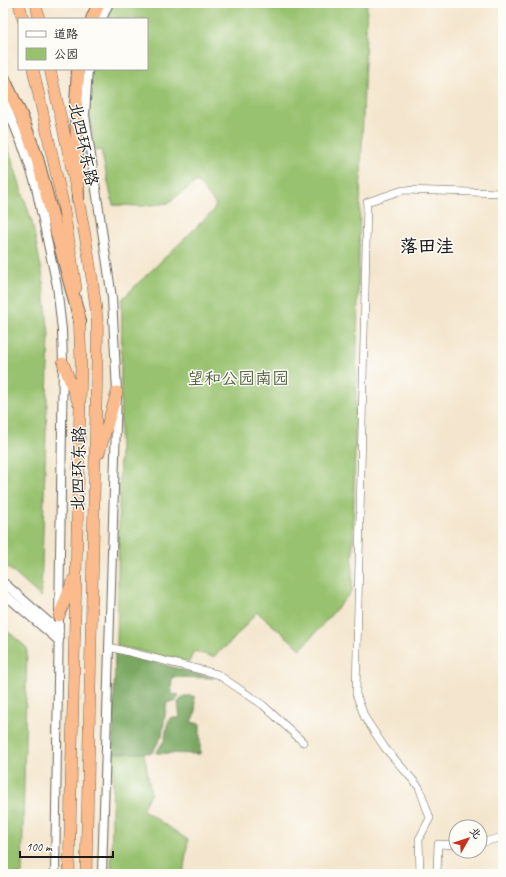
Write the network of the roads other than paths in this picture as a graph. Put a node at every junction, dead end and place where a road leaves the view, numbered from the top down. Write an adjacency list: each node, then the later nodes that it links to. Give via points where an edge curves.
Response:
1 (19, 3): 5 (highway)
2 (36, 3): 6 (highway)
3 (99, 3): 7 (highway)
4 (109, 3): 8 (street)
5 (22, 18)
6 (39, 18)
7 (92, 18)
8 (102, 18)
9 (33, 70): 17 (highway, 北四环东路, via 63,204)
10 (50, 70): 16 (highway, 北四环东路)
11 (78, 70): 16 (highway)
12 (88, 70): 19 (street, 北四环东路, via 85,116 112,298)
13 (3, 77): 17 (highway, via 37,158)
14 (3, 98): 18 (street, 北四环东路, via 35,183 57,286)
15 (503, 193): 37 (street, via 403,190 368,202 356,694 365,718 385,748 419,787 430,818 419,839)
16 (78, 199): 21 (highway, 北四环东路, via 97,320)
17 (80, 321): 20 (highway, 北四环东路)
18 (63, 364): 20 (highway); 25 (street, 北四环东路)
19 (117, 392): 21 (highway); 28 (street, 北四环东路)
20 (80, 406): 22 (highway, 北四环东路)
21 (95, 467): 35 (highway, 北四环东路)
22 (76, 572): 25 (highway); 34 (highway, 北四环东路)
23 (3, 582): 26 (street)
24 (3, 593): 27 (street)
25 (59, 616): 26 (street, 北四环东路)
26 (59, 631): 27 (street, 北四环东路)
27 (58, 641): 33 (street, 北四环东路)
28 (109, 647): 29 (street, via 217,674 263,705); 36 (street, 北四环东路)
29 (303, 742)
30 (503, 837): 31 (street)
31 (488, 841)
32 (448, 845): 38 (street, via 438,844)
33 (55, 874)
34 (69, 874)
35 (86, 874)
36 (102, 874)
37 (420, 874)
38 (437, 874)

